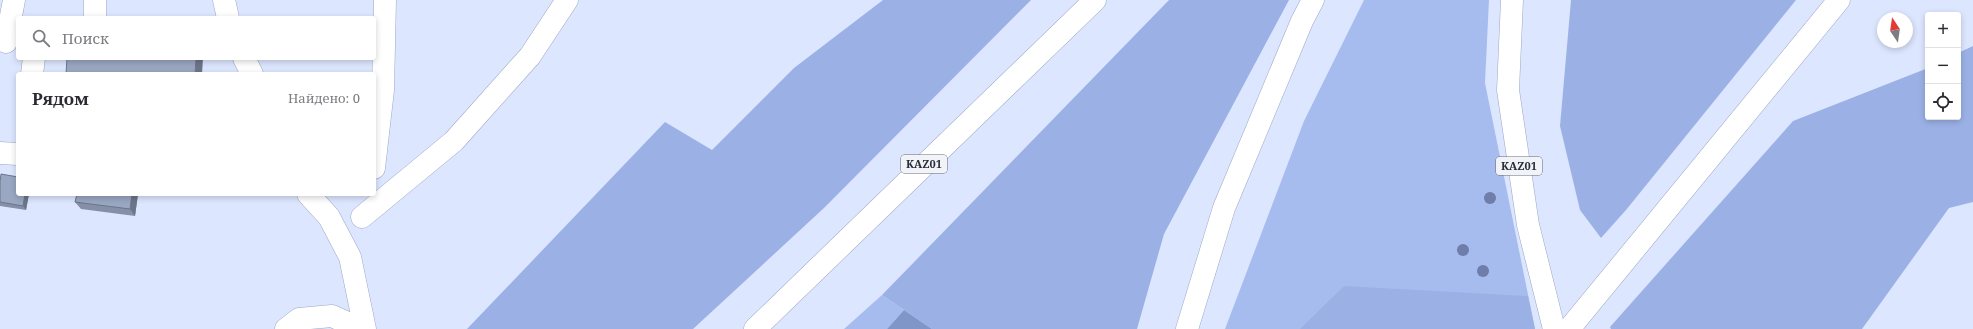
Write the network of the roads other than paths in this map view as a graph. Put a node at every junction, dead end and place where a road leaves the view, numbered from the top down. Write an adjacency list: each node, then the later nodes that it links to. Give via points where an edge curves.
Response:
1 (14, 0): 12 (main road)
2 (95, 0): 10 (main road)
3 (224, 0): 11 (main road)
4 (385, 0): 17 (main road, via 383,90)
5 (567, 0): 22 (main road, via 530,56 454,141)
6 (1095, 0): 27 (main road, KАZ01)
7 (1313, 0): 28 (main road, via 1224,208)
8 (1512, 0): 29 (main road, KАZ01, via 1508,90 1528,225)
9 (1839, 0): 30 (main road)
10 (95, 16)
11 (228, 16)
12 (8, 42)
13 (34, 60): 15 (main road)
14 (245, 60): 16 (main road)
15 (32, 72)
16 (251, 72)
17 (376, 151)
18 (0, 152): 19 (main road)
19 (16, 154)
20 (310, 196): 23 (main road, via 329,217)
21 (367, 196): 22 (main road)
22 (362, 216): 23 (main road)
23 (350, 257): 26 (main road)
24 (286, 329): 25 (main road, via 300,319 332,316)
25 (361, 329)
26 (365, 329)
27 (755, 329)
28 (1187, 329)
29 (1554, 329)
30 (1569, 329)

